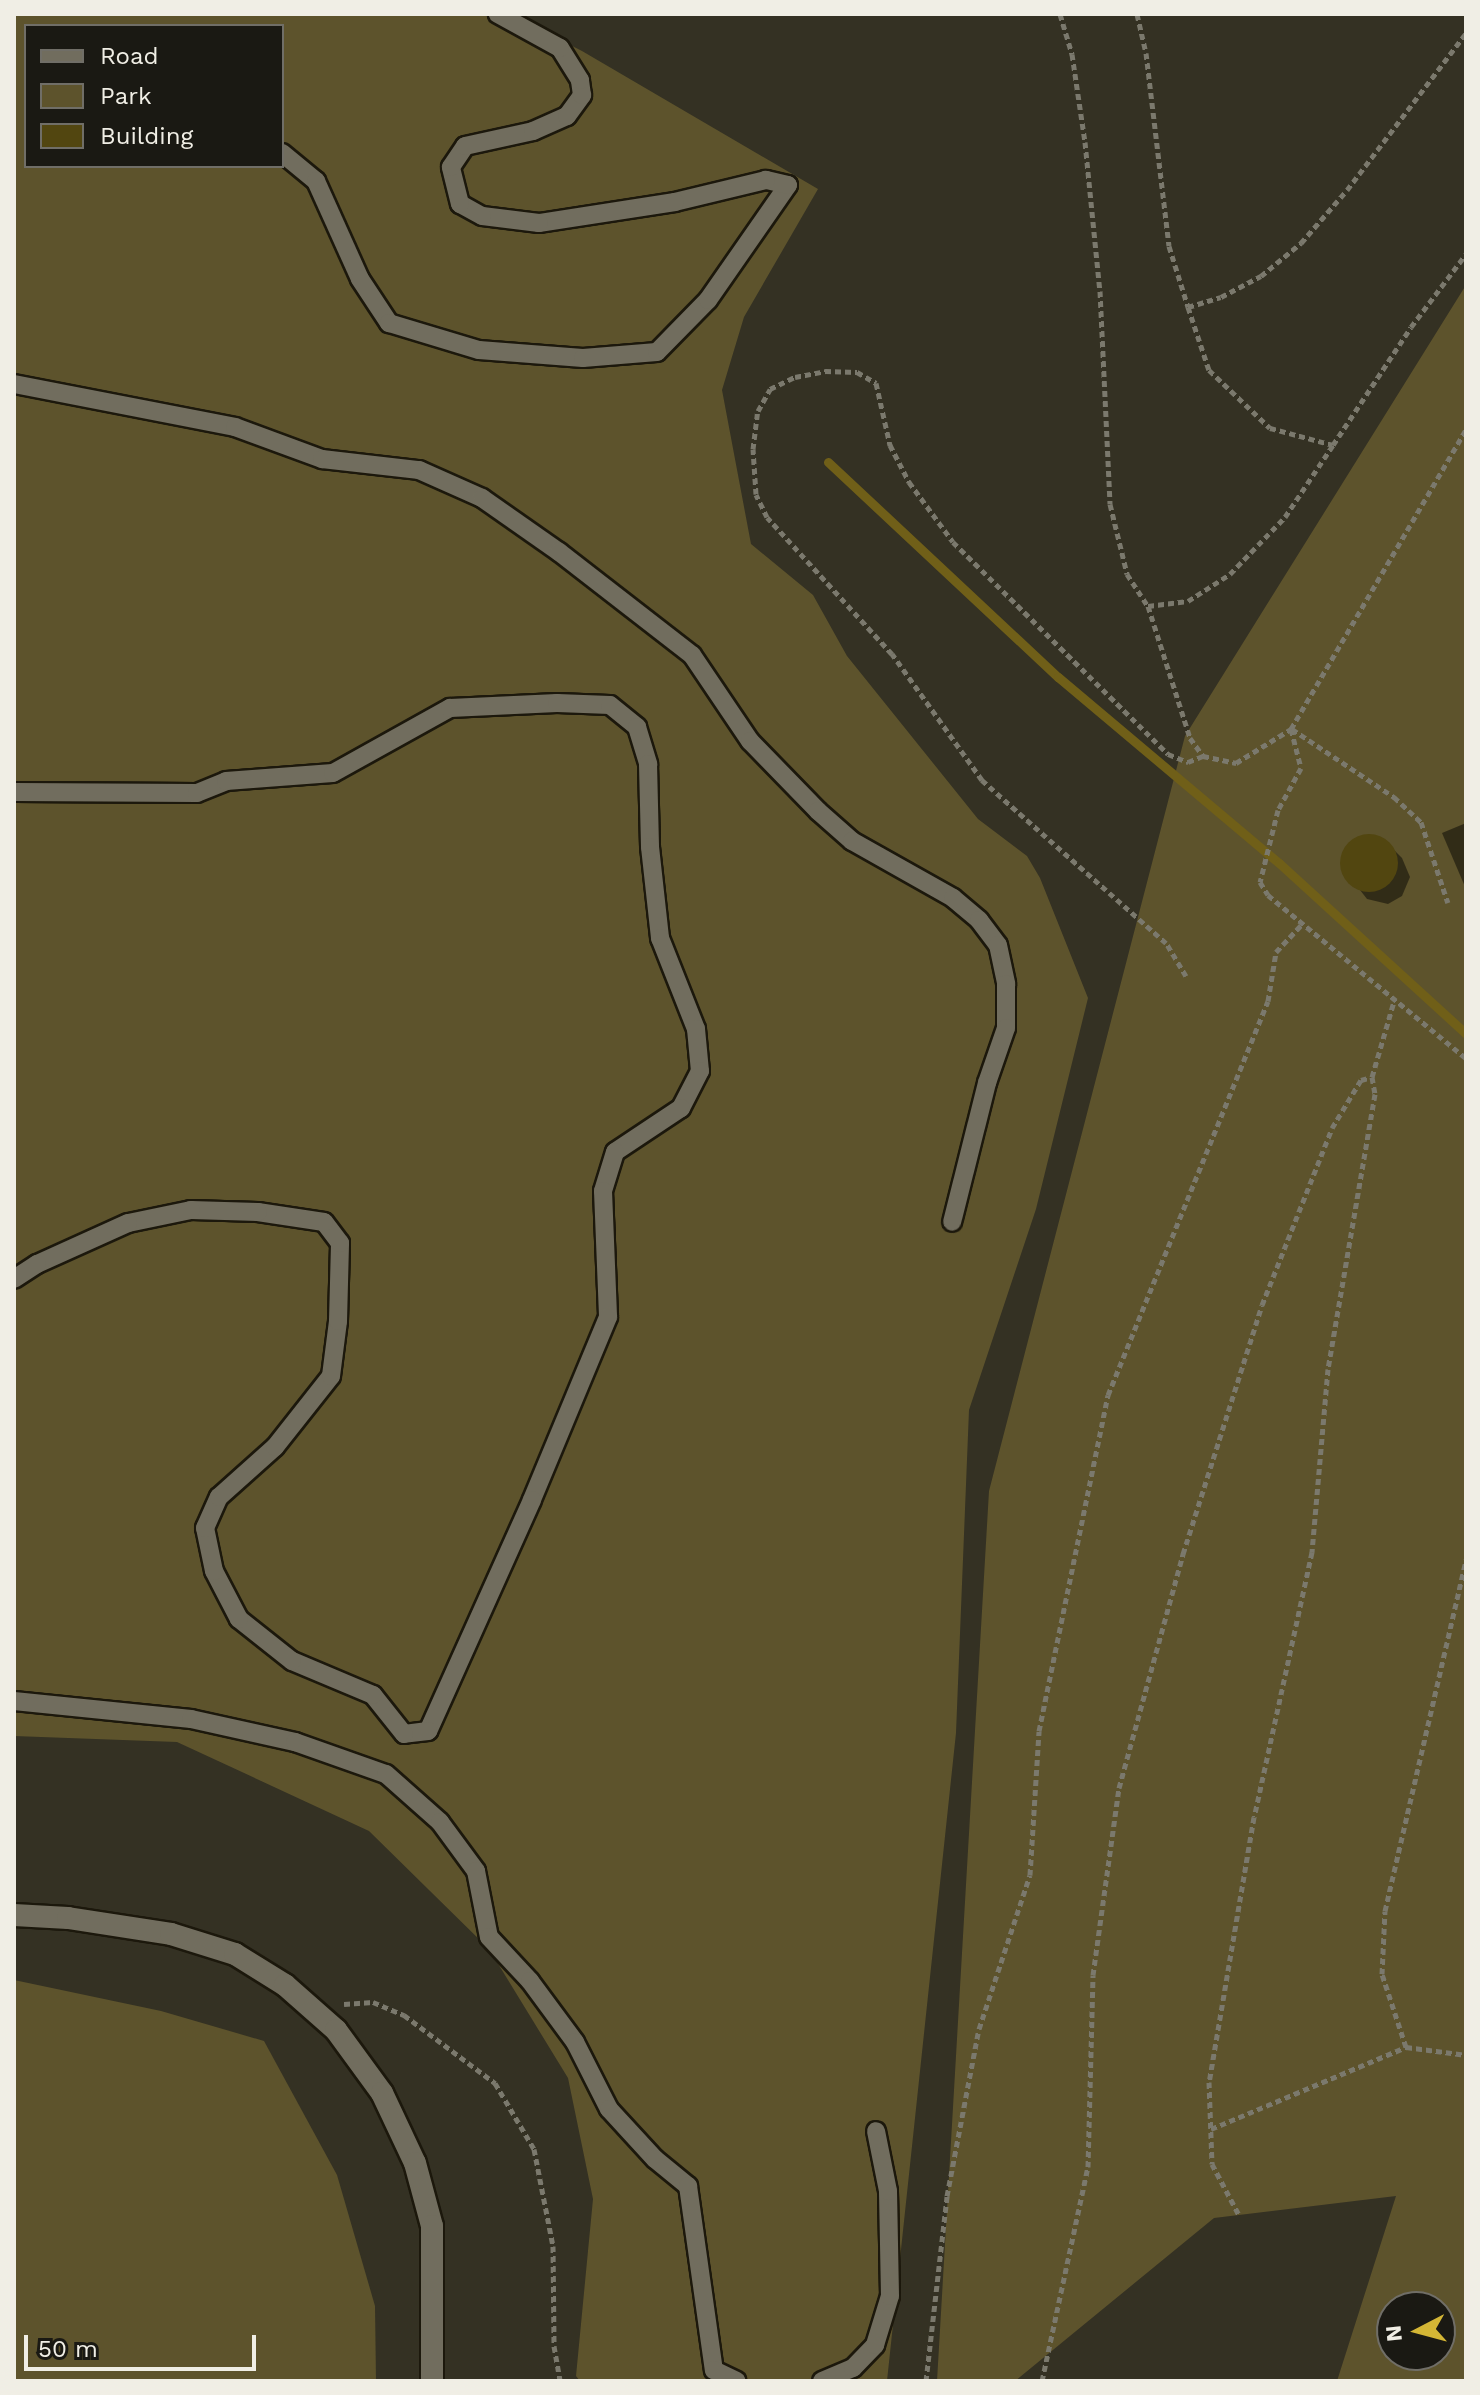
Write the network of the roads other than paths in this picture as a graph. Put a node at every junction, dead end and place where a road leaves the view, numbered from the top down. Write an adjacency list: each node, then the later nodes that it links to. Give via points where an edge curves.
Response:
1 (498, 14): 2 (lane, via 560,48 580,80 582,95 567,116 533,131 465,146 451,167 460,204 482,216 539,223 675,202 766,180 788,185 708,300 657,352 583,358 479,350 389,323 360,279 316,181)
2 (284, 155)
3 (14, 384): 5 (lane, via 235,427 322,459 419,470 482,498 692,655 750,741 818,811 852,841 953,898 998,945 1006,984 1006,1028)
4 (14, 792): 6 (lane, via 197,793 226,781 333,773 450,708 610,705 637,727 648,764 660,938 696,1029 700,1071 681,1108 615,1152 603,1191 608,1317 428,1731 404,1734 373,1695 292,1661 239,1619 214,1571 205,1528 219,1497 275,1447 331,1376 340,1243 324,1222 258,1212 191,1210 128,1223)
5 (952, 1222)
6 (14, 1279)
7 (14, 1701): 11 (lane, via 191,1719 295,1742 386,1774 440,1822 476,1871 489,1937 575,2042 609,2109 688,2186 714,2370)
8 (14, 1915): 10 (street, via 171,1934 235,1954 285,1985 336,2030 382,2093 415,2163 432,2226)
9 (876, 2131): 12 (lane, via 888,2191 890,2296 875,2345 853,2368)
10 (432, 2381)
11 (737, 2381)
12 (822, 2381)

